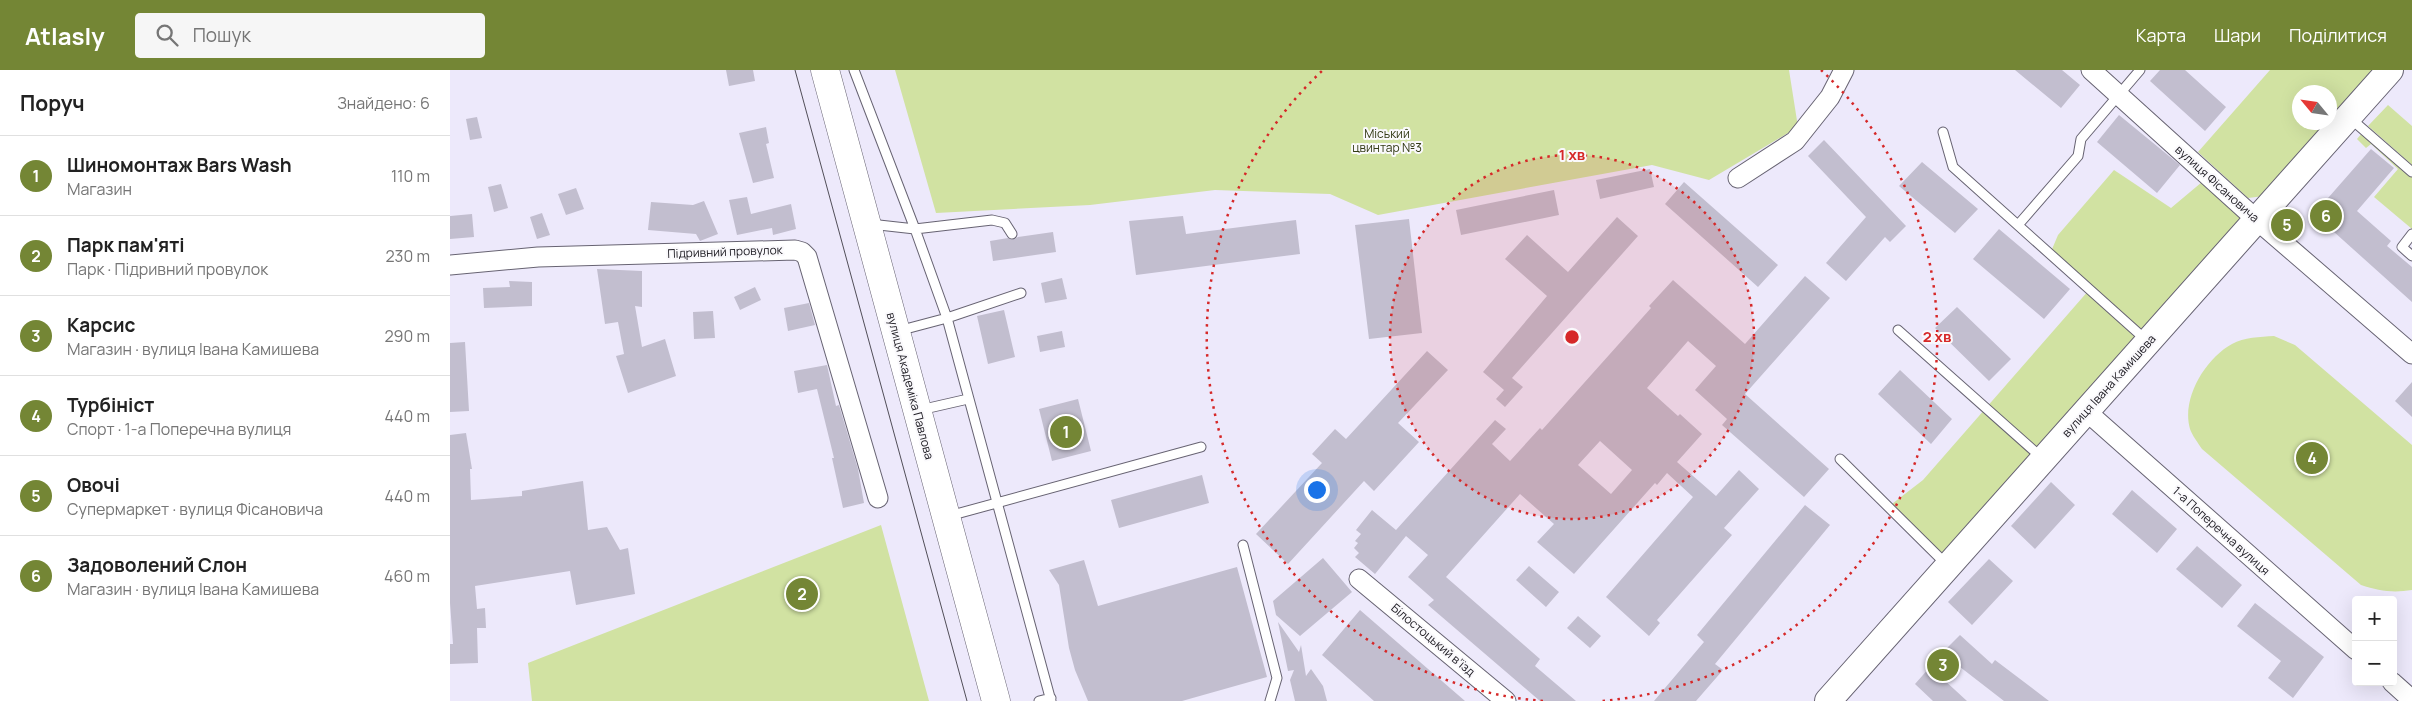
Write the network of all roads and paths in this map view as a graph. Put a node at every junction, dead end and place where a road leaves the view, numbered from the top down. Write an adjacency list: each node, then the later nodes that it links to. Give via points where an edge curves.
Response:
1 (825, 70): 13 (main road, вулиця Академіка Павлова)
2 (854, 70): 15 (lane)
3 (1844, 70): 11 (street, via 1830,97 1794,141)
4 (2091, 70): 7 (street, вулиця Фісановича)
5 (2140, 70): 7 (lane)
6 (2390, 70): 8 (street, вулиця Івана Камишева)
7 (2117, 94): 12 (street, вулиця Фісановича); 14 (lane, via 2081,139 2078,156)
8 (2349, 117): 10 (lane); 12 (street, вулиця Івана Камишева)
9 (1943, 132): 14 (lane, via 1953,167)
10 (2412, 172)
11 (1738, 178)
12 (2258, 221): 24 (street, вулиця Івана Камишева); 25 (street, вулиця Фісановича)
13 (867, 224): 15 (lane); 23 (main road, вулиця Академіка Павлова)
14 (2018, 225): 24 (lane)
15 (915, 229): 16 (lane, via 992,220 1005,223); 21 (lane)
16 (1012, 234)
17 (2412, 234): 18 (lane, via 2402,247)
18 (2412, 256)
19 (450, 265): 32 (street, Підривний провулок, via 548,256 802,252 807,257)
20 (1021, 292): 21 (lane)
21 (947, 318): 23 (lane); 26 (lane)
22 (1898, 330): 31 (lane)
23 (895, 331): 27 (main road, вулиця Академіка Павлова)
24 (2148, 342): 28 (street, вулиця Івана Камишева)
25 (2412, 354)
26 (968, 399): 27 (lane); 33 (lane)
27 (917, 411): 34 (main road, вулиця Академіка Павлова)
28 (2086, 411): 31 (street, вулиця Івана Камишева); 38 (street, 1-а Поперечна вулиця)
29 (1201, 447): 33 (lane)
30 (1840, 459): 36 (lane)
31 (2043, 459): 36 (street, вулиця Івана Камишева)
32 (878, 498)
33 (997, 502): 34 (lane); 40 (lane)
34 (947, 516): 42 (main road, вулиця Академіка Павлова)
35 (1243, 545): 44 (lane, via 1277,678)
36 (1948, 566): 46 (street, вулиця Івана Камишева)
37 (1359, 578): 45 (street, Білостоцький в’їзд)
38 (2352, 646)
39 (2396, 686): 41 (street)
40 (1051, 700): 43 (lane)
41 (2412, 700)
42 (996, 701)
43 (1039, 701)
44 (1270, 701)
45 (1506, 701)
46 (1828, 701)

